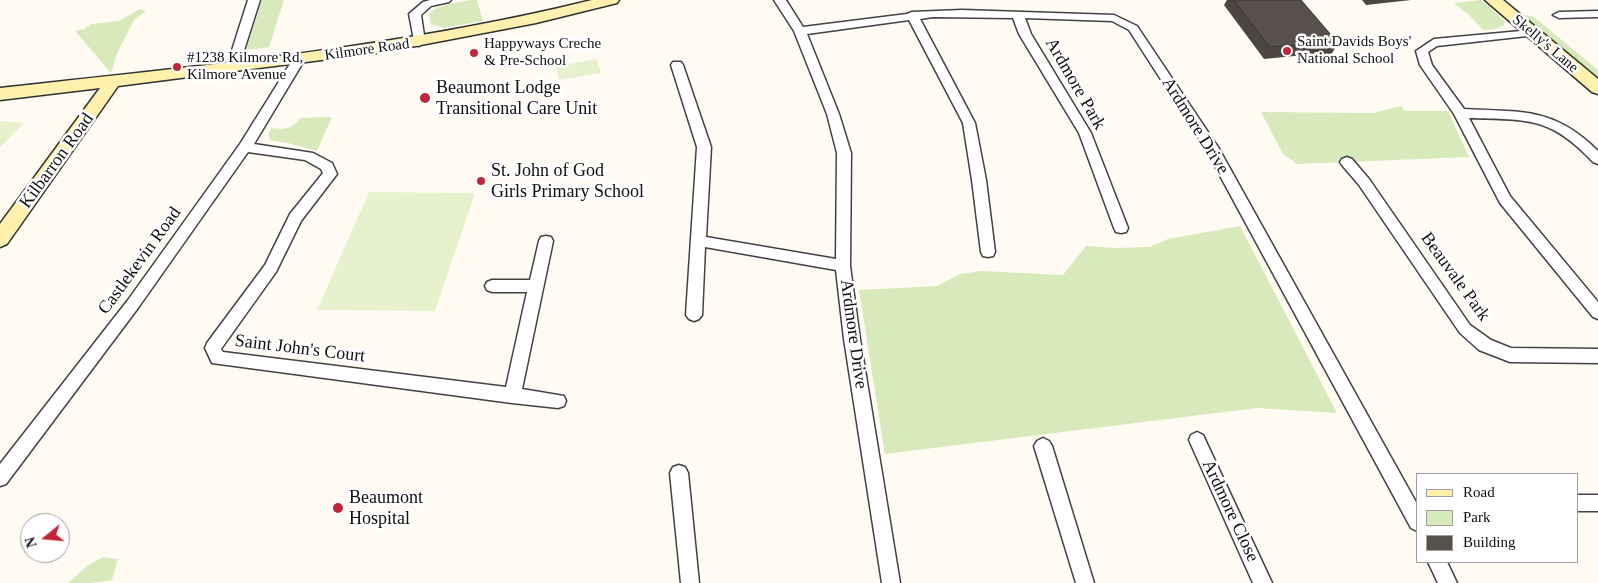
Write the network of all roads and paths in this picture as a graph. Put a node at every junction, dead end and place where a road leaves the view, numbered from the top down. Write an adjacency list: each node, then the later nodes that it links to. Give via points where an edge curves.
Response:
1 (254, 0): 15 (street)
2 (445, 0): 12 (street, via 427,4 415,14)
3 (611, 0): 12 (street, Kilmore Road, via 533,20)
4 (780, 0): 10 (street, Ardmore Drive)
5 (1493, 0): 11 (street, Skelly's Lane)
6 (1598, 14): 9 (street)
7 (912, 15): 8 (street, Ardmore Drive); 10 (street, Ardmore Drive); 27 (street, via 969,123)
8 (1018, 15): 23 (street, Ardmore Park, via 1025,34 1085,132); 40 (street, Ardmore Drive, via 1114,18 1133,28 1211,147)
9 (1559, 15)
10 (800, 31): 28 (street, Ardmore Drive, via 833,114 844,153)
11 (1532, 34): 17 (street, Skelly's Lane); 19 (street, via 1434,43 1422,51 1426,65)
12 (419, 42): 13 (street, Kilmore Road)
13 (299, 59): 15 (street, Kilmore Road); 20 (street, Castlekevin Road)
14 (677, 64): 26 (street, via 704,148)
15 (233, 66): 16 (street, Kilmore Road)
16 (112, 81): 18 (street, Kilmore Road); 24 (street, Kilbarron Road)
17 (1598, 88)
18 (0, 94)
19 (1460, 113): 21 (street, via 1554,124); 31 (street, via 1506,199)
20 (245, 147): 34 (street, Saint John's Court, via 308,156 327,166 330,174 296,218 272,268 213,348 218,358); 39 (street, Castlekevin Road, via 133,304)
21 (1598, 159)
22 (1347, 162): 33 (street, Beauvale Park, via 1465,329 1478,340 1510,355)
23 (1121, 228)
24 (0, 239)
25 (546, 241): 30 (street)
26 (698, 241): 28 (street); 32 (street)
27 (988, 252)
28 (844, 266): 46 (street, Ardmore Drive, via 852,339)
29 (492, 286): 30 (street)
30 (536, 286): 34 (street)
31 (1598, 313)
32 (694, 315)
33 (1598, 356)
34 (512, 396): 35 (street, Saint John's Court)
35 (558, 401)
36 (1196, 440): 48 (street, Ardmore Close)
37 (1043, 446): 47 (street)
38 (679, 473): 45 (street)
39 (0, 478)
40 (1412, 503): 43 (street, Ardmore Drive)
41 (1578, 503): 42 (street)
42 (1598, 503)
43 (1416, 518)
44 (1438, 563): 49 (street)
45 (690, 583)
46 (891, 583)
47 (1086, 583)
48 (1263, 583)
49 (1448, 583)

